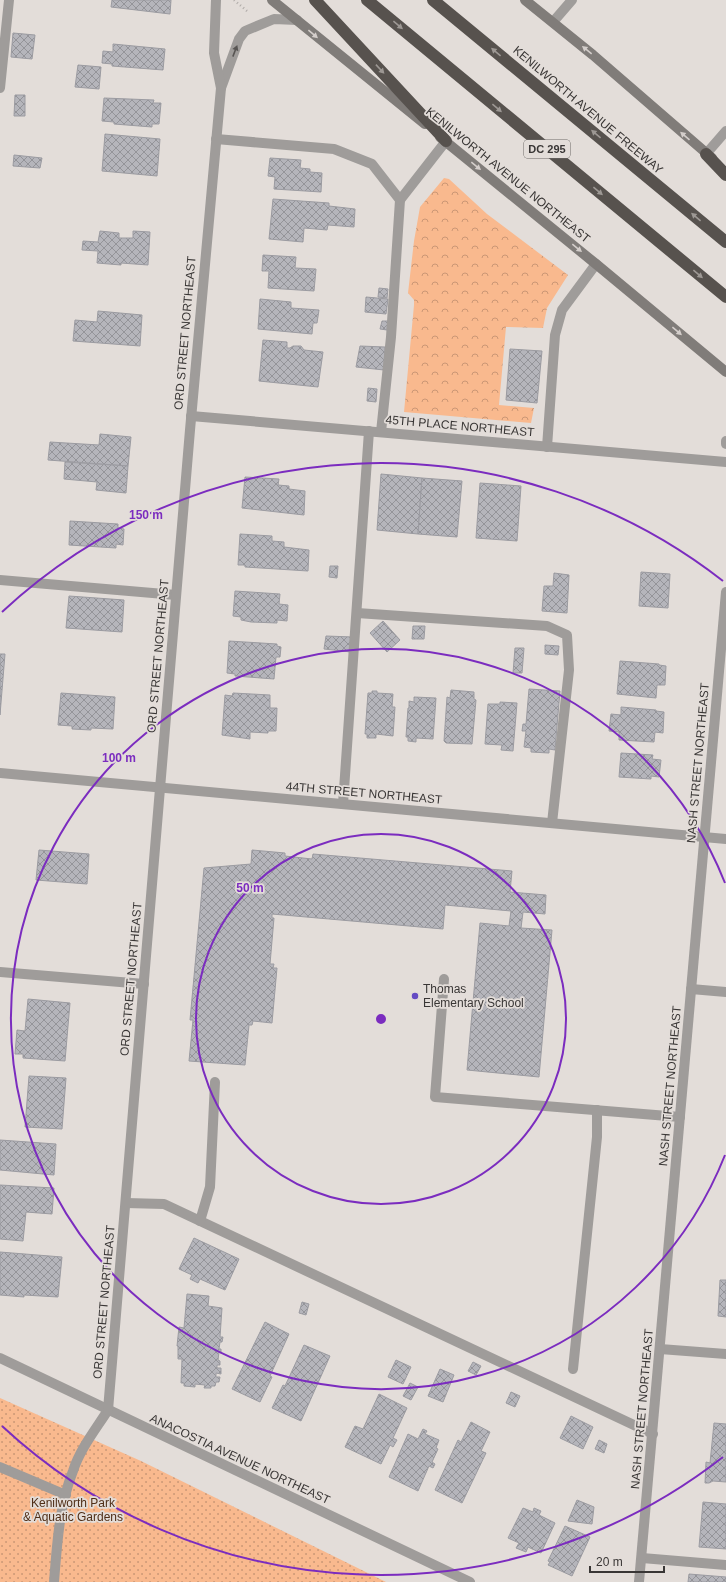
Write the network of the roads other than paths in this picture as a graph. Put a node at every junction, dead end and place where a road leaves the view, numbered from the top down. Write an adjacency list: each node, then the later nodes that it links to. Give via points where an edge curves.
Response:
1 (9, 0): 11 (street)
2 (216, 0): 12 (street, ORD STREET NORTHEAST, via 214,53)
3 (272, 0): 9 (main road, KENILWORTH AVENUE NORTHEAST)
4 (315, 0): 15 (highway, one-way to 15)
5 (368, 0): 22 (highway, DC 295, one-way to 22)
6 (433, 0): 20 (highway, KENILWORTH AVENUE FREEWAY, one-way to 6)
7 (525, 0): 10 (main road)
8 (572, 0): 10 (street)
9 (297, 20): 12 (street, one-way to 9, via 245,31 274,19); 15 (main road, KENILWORTH AVENUE NORTHEAST, one-way to 15)
10 (553, 22): 16 (main road, one-way to 10)
11 (0, 88)
12 (221, 88): 14 (street, ORD STREET NORTHEAST)
13 (726, 131): 16 (street)
14 (216, 139): 19 (street, via 334,149 372,164); 24 (street, ORD STREET NORTHEAST)
15 (446, 141): 19 (street); 21 (main road, KENILWORTH AVENUE NORTHEAST, one-way to 21)
16 (706, 154): 17 (main road); 18 (highway)
17 (726, 169)
18 (726, 176)
19 (400, 200): 26 (street, via 391,336)
20 (726, 242)
21 (596, 264): 23 (main road, KENILWORTH AVENUE NORTHEAST, one-way to 23); 27 (street, via 562,310 554,335)
22 (726, 297)
23 (726, 372)
24 (191, 416): 25 (street, 45TH PLACE NORTHEAST); 31 (street, ORD STREET NORTHEAST)
25 (369, 431): 26 (street, 45TH PLACE NORTHEAST); 32 (street)
26 (381, 432): 27 (street, 45TH PLACE NORTHEAST)
27 (547, 447): 28 (street, 45TH PLACE NORTHEAST)
28 (726, 462)
29 (0, 580): 31 (street)
30 (726, 592): 37 (street, NASH STREET NORTHEAST)
31 (176, 595): 34 (street, ORD STREET NORTHEAST)
32 (357, 613): 35 (street); 36 (street, via 547,626 567,635 569,670)
33 (0, 773): 34 (street, 44TH STREET NORTHEAST)
34 (160, 788): 35 (street, 44TH STREET NORTHEAST); 41 (street, ORD STREET NORTHEAST)
35 (343, 804): 36 (street, 44TH STREET NORTHEAST)
36 (552, 823): 37 (street, 44TH STREET NORTHEAST)
37 (705, 837): 38 (street, 44TH STREET NORTHEAST); 42 (street, NASH STREET NORTHEAST)
38 (726, 839)
39 (0, 972): 41 (street)
40 (444, 979): 45 (street, via 435,1097)
41 (144, 984): 47 (street, ORD STREET NORTHEAST)
42 (691, 989): 43 (street); 46 (street, NASH STREET NORTHEAST)
43 (726, 992)
44 (215, 1082): 48 (street, via 210,1186)
45 (597, 1110): 46 (street); 52 (street, via 597,1136)
46 (680, 1117): 49 (street, NASH STREET NORTHEAST)
47 (126, 1203): 48 (street, via 164,1204); 53 (street, ORD STREET NORTHEAST)
48 (200, 1222): 54 (street)
49 (660, 1349): 50 (street); 54 (street, NASH STREET NORTHEAST)
50 (726, 1354)
51 (0, 1358): 53 (street, ANACOSTIA AVENUE NORTHEAST)
52 (573, 1369)
53 (108, 1410): 56 (street, via 87,1442 73,1470); 60 (street, ANACOSTIA AVENUE NORTHEAST)
54 (653, 1434): 57 (street, NASH STREET NORTHEAST)
55 (0, 1467): 56 (street)
56 (66, 1494): 59 (street, via 59,1522)
57 (642, 1558): 58 (street); 61 (street, NASH STREET NORTHEAST)
58 (726, 1565)
59 (54, 1582)
60 (470, 1582)
61 (639, 1582)

